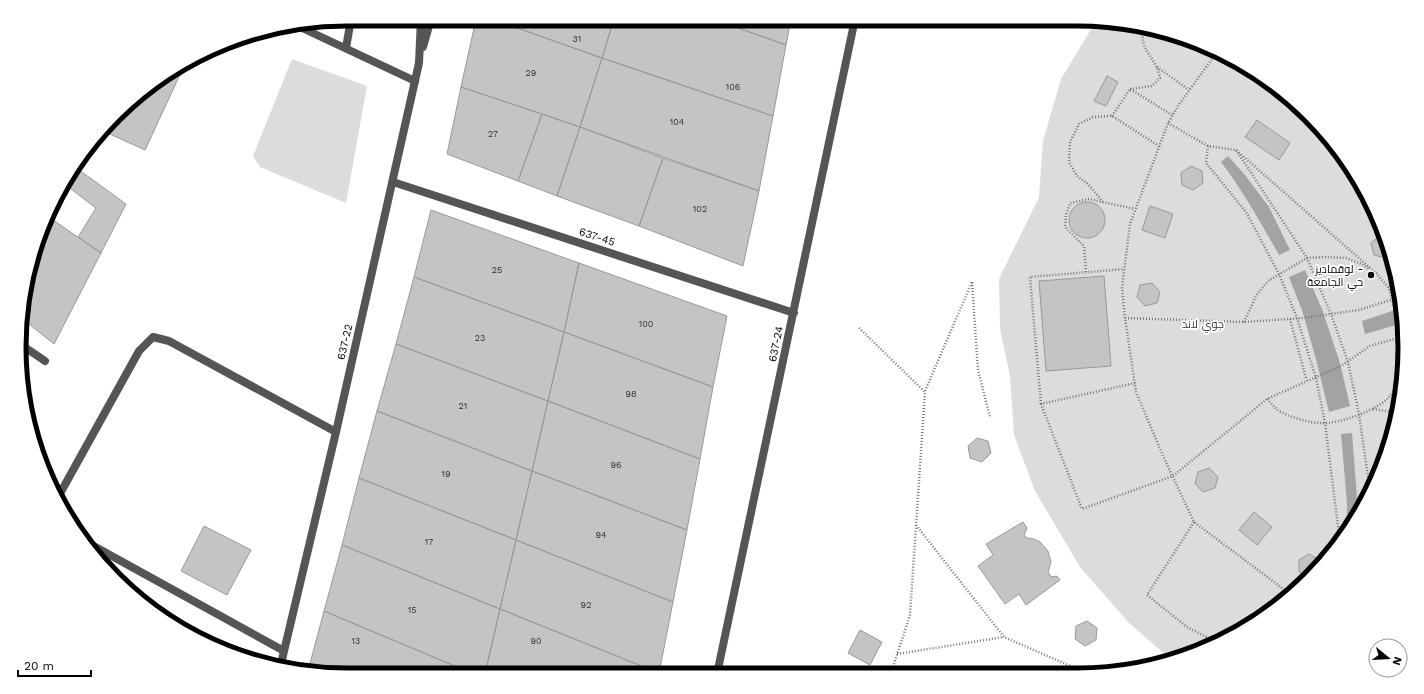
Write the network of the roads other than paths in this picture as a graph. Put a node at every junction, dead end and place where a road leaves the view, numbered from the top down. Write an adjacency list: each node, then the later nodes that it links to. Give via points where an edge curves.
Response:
1 (350, 26): 6 (street)
2 (421, 26): 7 (street, 637-22)
3 (429, 26): 7 (street)
4 (854, 26): 10 (street, 637-24)
5 (305, 29): 6 (street)
6 (346, 48): 8 (street)
7 (419, 64): 8 (street, 637-22)
8 (415, 81): 9 (street, 637-22)
9 (393, 182): 10 (street, 637-45); 13 (street, 637-22)
10 (794, 313): 18 (street, 637-24)
11 (26, 348): 12 (street)
12 (45, 361)
13 (336, 432): 14 (street, via 169,341 153,337 139,351); 16 (street, 637-22)
14 (61, 493)
15 (97, 548): 16 (street)
16 (284, 651): 17 (street, 637-22)
17 (282, 661)
18 (718, 668)

